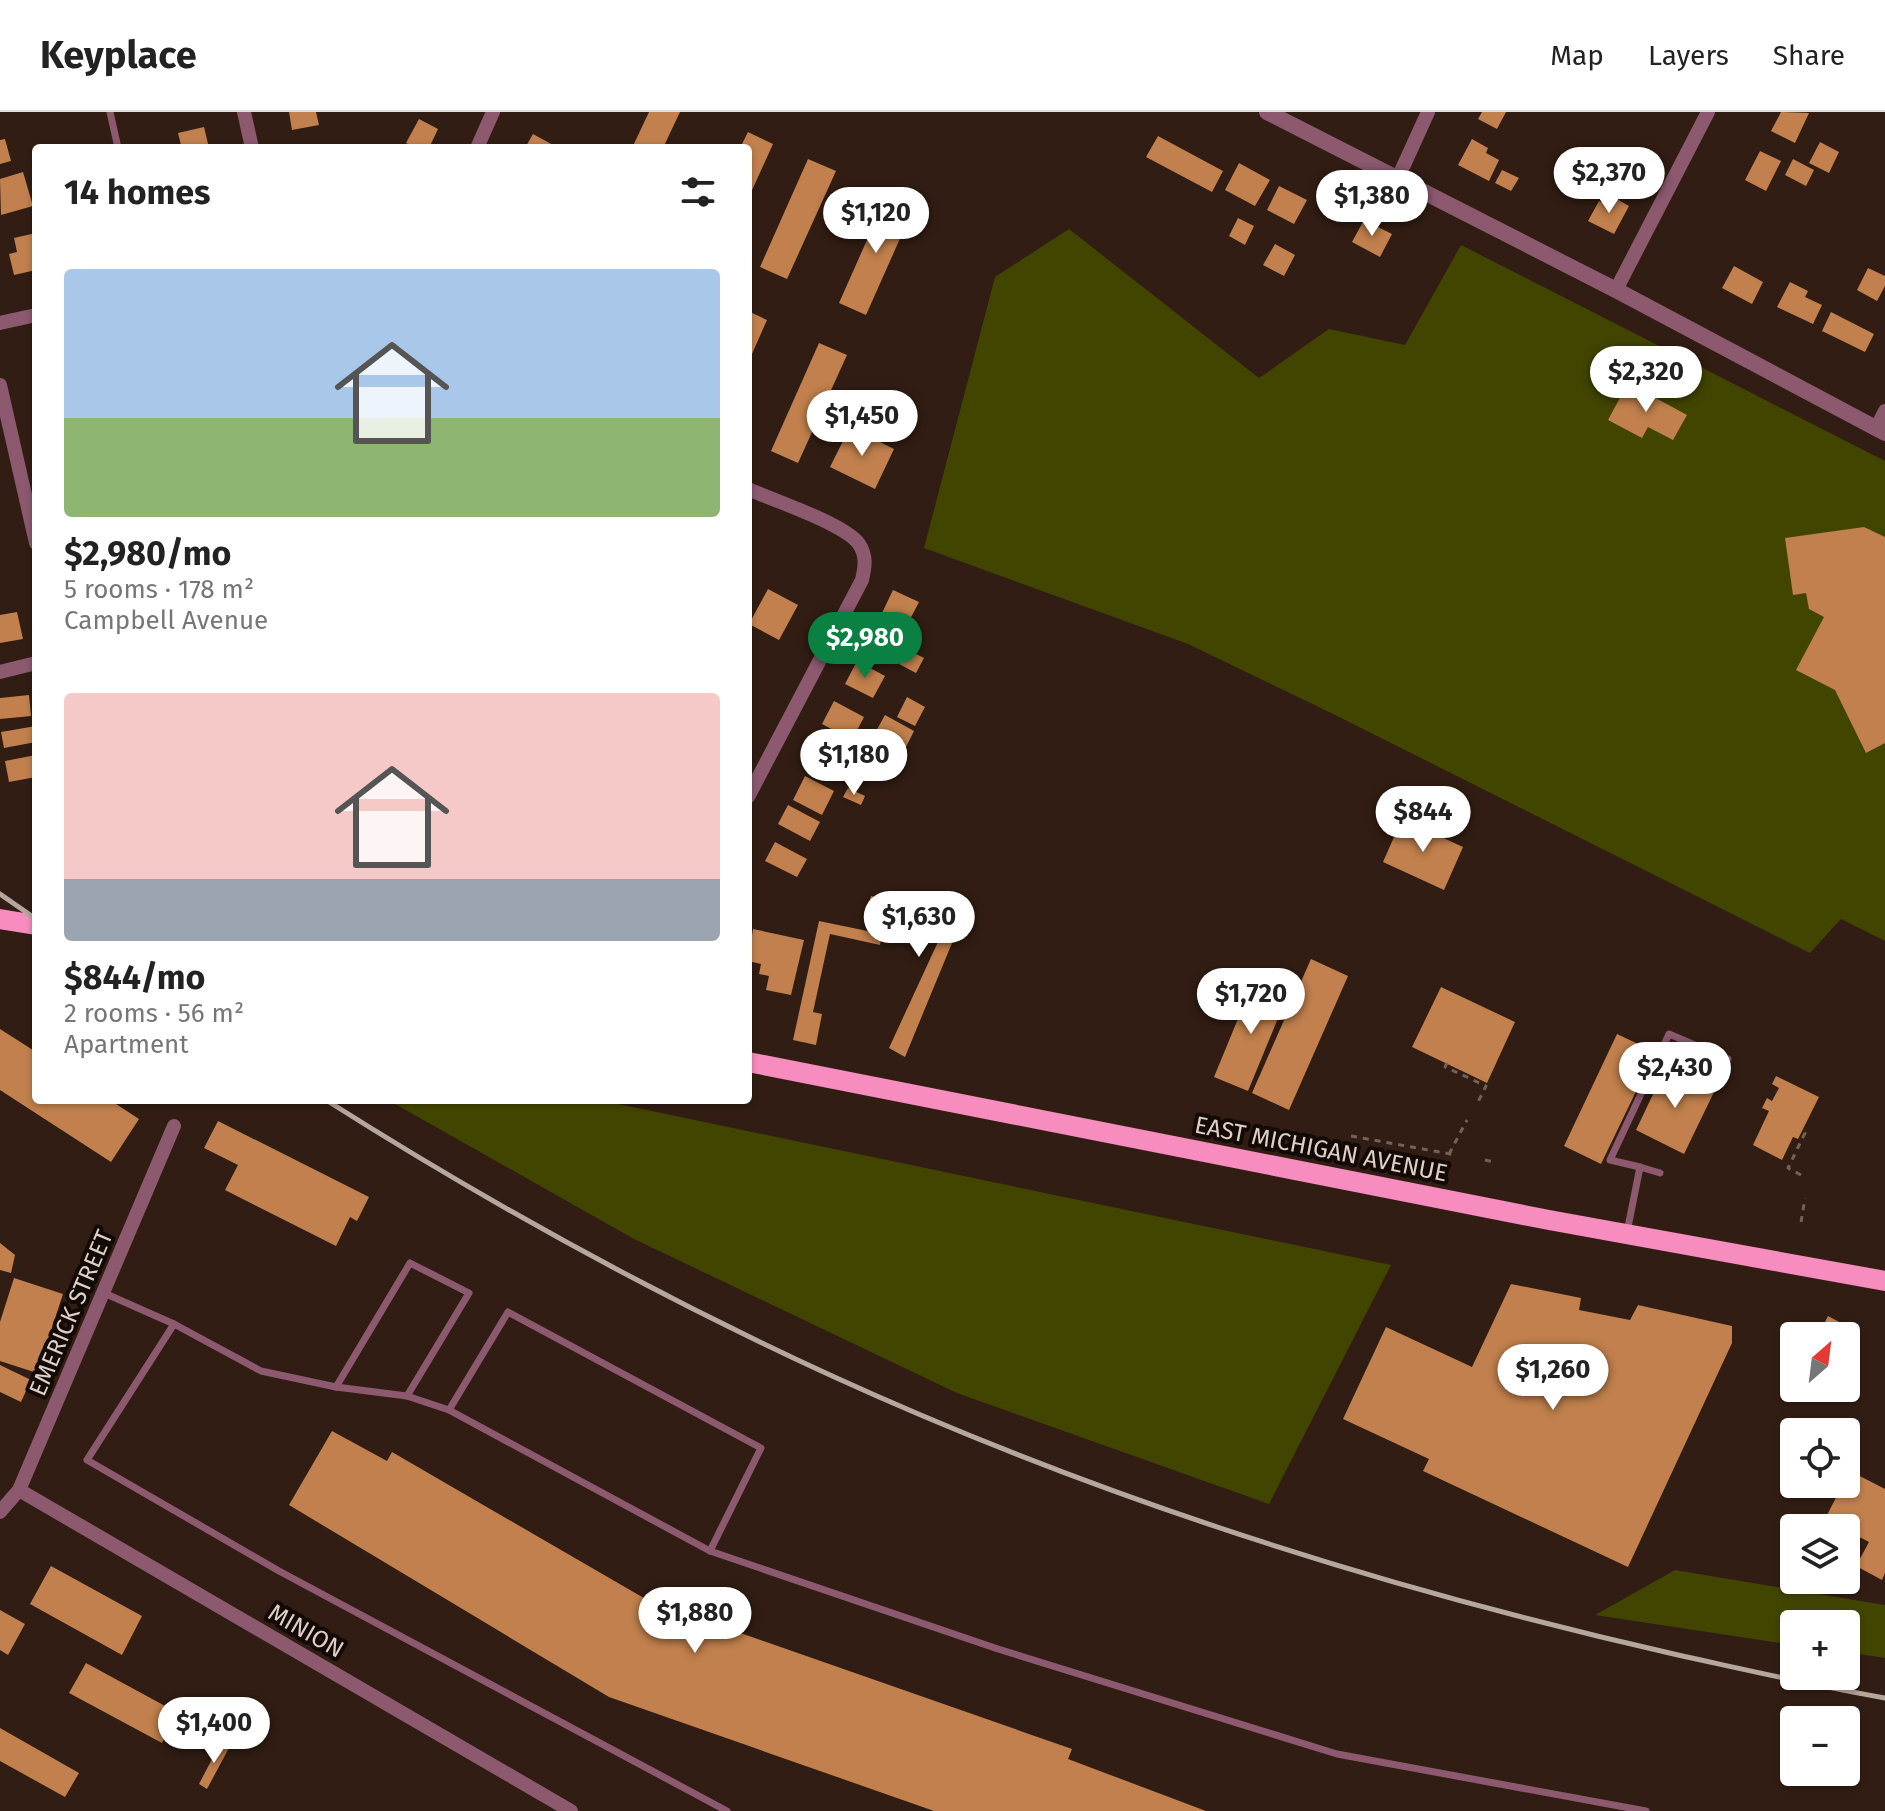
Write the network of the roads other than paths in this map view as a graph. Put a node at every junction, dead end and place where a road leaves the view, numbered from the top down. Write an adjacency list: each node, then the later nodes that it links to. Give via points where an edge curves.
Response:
1 (110, 112): 7 (lane)
2 (244, 112): 8 (street)
3 (493, 112): 9 (street)
4 (1267, 112): 10 (street)
5 (1428, 112): 10 (street)
6 (1708, 112): 11 (street)
7 (117, 144)
8 (251, 144)
9 (479, 144)
10 (1398, 178): 11 (street)
11 (1616, 290): 16 (street)
12 (32, 316): 13 (street)
13 (0, 323)
14 (0, 385): 18 (street)
15 (1885, 411): 16 (street)
16 (1880, 431)
17 (752, 491): 21 (street, via 843,530 858,544 866,563 862,580)
18 (32, 525)
19 (32, 664): 20 (street)
20 (0, 672)
21 (754, 768)
22 (0, 919): 23 (main road)
23 (32, 924)
24 (1728, 1059): 27 (lane, via 1669,1034 1610,1160)
25 (752, 1063): 29 (main road, EAST MICHIGAN AVENUE)
26 (174, 1126): 31 (street, EMERICK STREET)
27 (1640, 1167): 28 (lane); 29 (lane)
28 (1660, 1173)
29 (1627, 1234): 30 (main road, EAST MICHIGAN AVENUE)
30 (1885, 1281)
31 (104, 1293): 32 (lane); 36 (street, EMERICK STREET)
32 (174, 1324): 33 (lane, via 261,1371); 39 (lane, via 87,1460)
33 (336, 1387): 34 (lane); 34 (lane, via 410,1263 469,1293)
34 (407, 1396): 35 (lane)
35 (449, 1410): 38 (lane); 38 (lane, via 508,1312 761,1448)
36 (19, 1490): 37 (street, EMERICK STREET); 40 (street, MINION)
37 (0, 1512)
38 (710, 1551): 42 (lane, via 998,1649 1337,1754)
39 (716, 1809): 41 (lane)
40 (571, 1811)
41 (727, 1811)
42 (1646, 1811)

